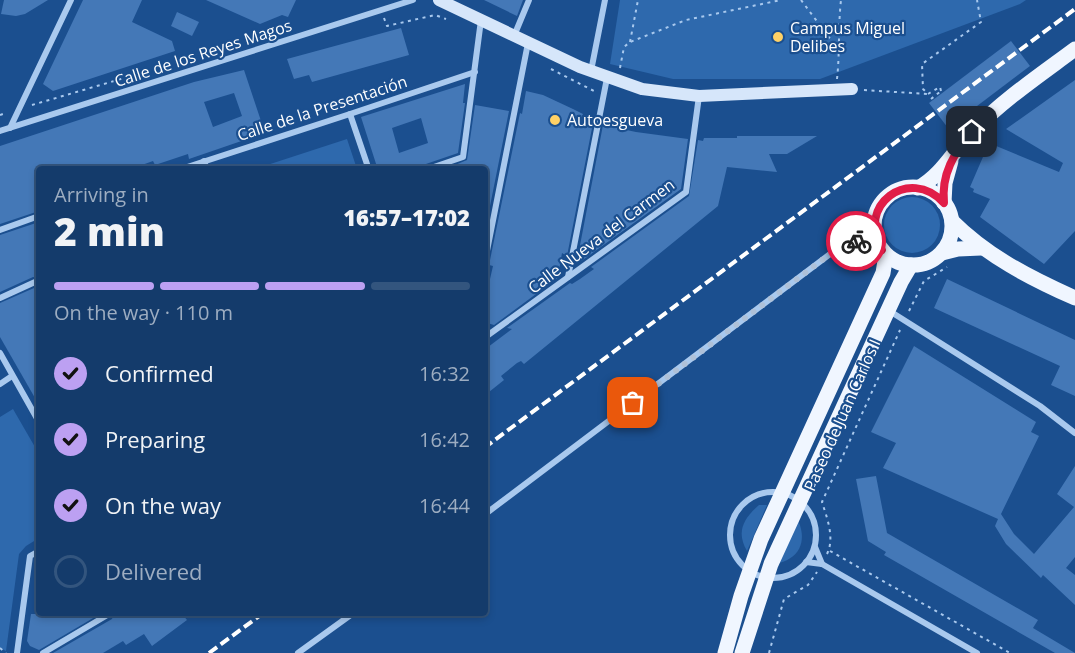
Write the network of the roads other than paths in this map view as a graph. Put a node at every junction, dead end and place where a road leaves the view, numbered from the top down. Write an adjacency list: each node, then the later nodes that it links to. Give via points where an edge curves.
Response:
1 (72, 0): 16 (street)
2 (413, 0): 16 (street, Calle de los Reyes Magos)
3 (439, 0): 6 (street)
4 (529, 0): 7 (street)
5 (605, 0): 11 (street)
6 (481, 20): 7 (street); 10 (street)
7 (514, 36): 8 (street)
8 (528, 43): 11 (street); 31 (street)
9 (1075, 49): 18 (main road, via 999,106)
10 (475, 72): 15 (street, Calle de la Presentación); 23 (street, via 463,157)
11 (591, 72): 12 (street)
12 (607, 78): 14 (street, via 649,90); 36 (street)
13 (852, 89): 14 (street)
14 (699, 96): 36 (street, Calle Nueva del Carmen, via 686,192)
15 (350, 114): 19 (street, Calle de la Presentación); 22 (street)
16 (10, 128): 17 (street, Calle de los Reyes Magos)
17 (0, 131)
18 (953, 155): 24 (main road, via 933,178); 25 (main road)
19 (204, 161): 20 (street, Calle de la Presentación); 21 (street)
20 (190, 166)
21 (206, 166)
22 (368, 166)
23 (437, 166)
24 (918, 188): 25 (main road, via 930,191); 26 (main road, via 895,192 883,201)
25 (944, 203): 28 (main road)
26 (876, 214): 30 (street); 33 (main road, via 875,238)
27 (36, 217): 29 (street)
28 (952, 221): 32 (main road); 34 (main road, via 951,235)
29 (0, 230)
30 (842, 245): 33 (street, via 865,241); 49 (street)
31 (488, 246)
32 (981, 248): 34 (main road); 39 (main road, via 1032,279)
33 (884, 252): 35 (main road); 47 (main road, Paseo de Juan Carlos I, via 883,273)
34 (942, 253): 35 (main road, via 928,262)
35 (911, 265): 40 (main road, Paseo de Juan Carlos I)
36 (567, 278): 41 (street, Calle Nueva del Carmen)
37 (36, 283): 38 (street)
38 (0, 298)
39 (1075, 298)
40 (888, 310): 46 (street, via 1040,406); 48 (main road, Paseo de Juan Carlos I)
41 (488, 335)
42 (0, 353): 43 (street)
43 (12, 376): 44 (street); 45 (street)
44 (0, 384)
45 (36, 417)
46 (1075, 433)
47 (783, 492): 48 (street); 54 (main road, Paseo de Juan Carlos I); 54 (street, via 749,497 736,510 729,526 732,553)
48 (799, 500): 50 (street, via 813,518); 55 (main road, Paseo de Juan Carlos I)
49 (488, 512)
50 (815, 547): 52 (street); 53 (street)
51 (36, 553): 58 (street, via 30,556)
52 (806, 562): 53 (street); 55 (street, via 788,576)
53 (822, 564): 63 (street)
54 (749, 572): 55 (street); 61 (main road, Paseo de Juan Carlos I)
55 (766, 578): 62 (main road, Paseo de Juan Carlos I)
56 (106, 616): 59 (street)
57 (349, 616): 60 (street)
58 (17, 653)
59 (42, 653)
60 (298, 653)
61 (725, 653)
62 (742, 653)
63 (977, 653)

